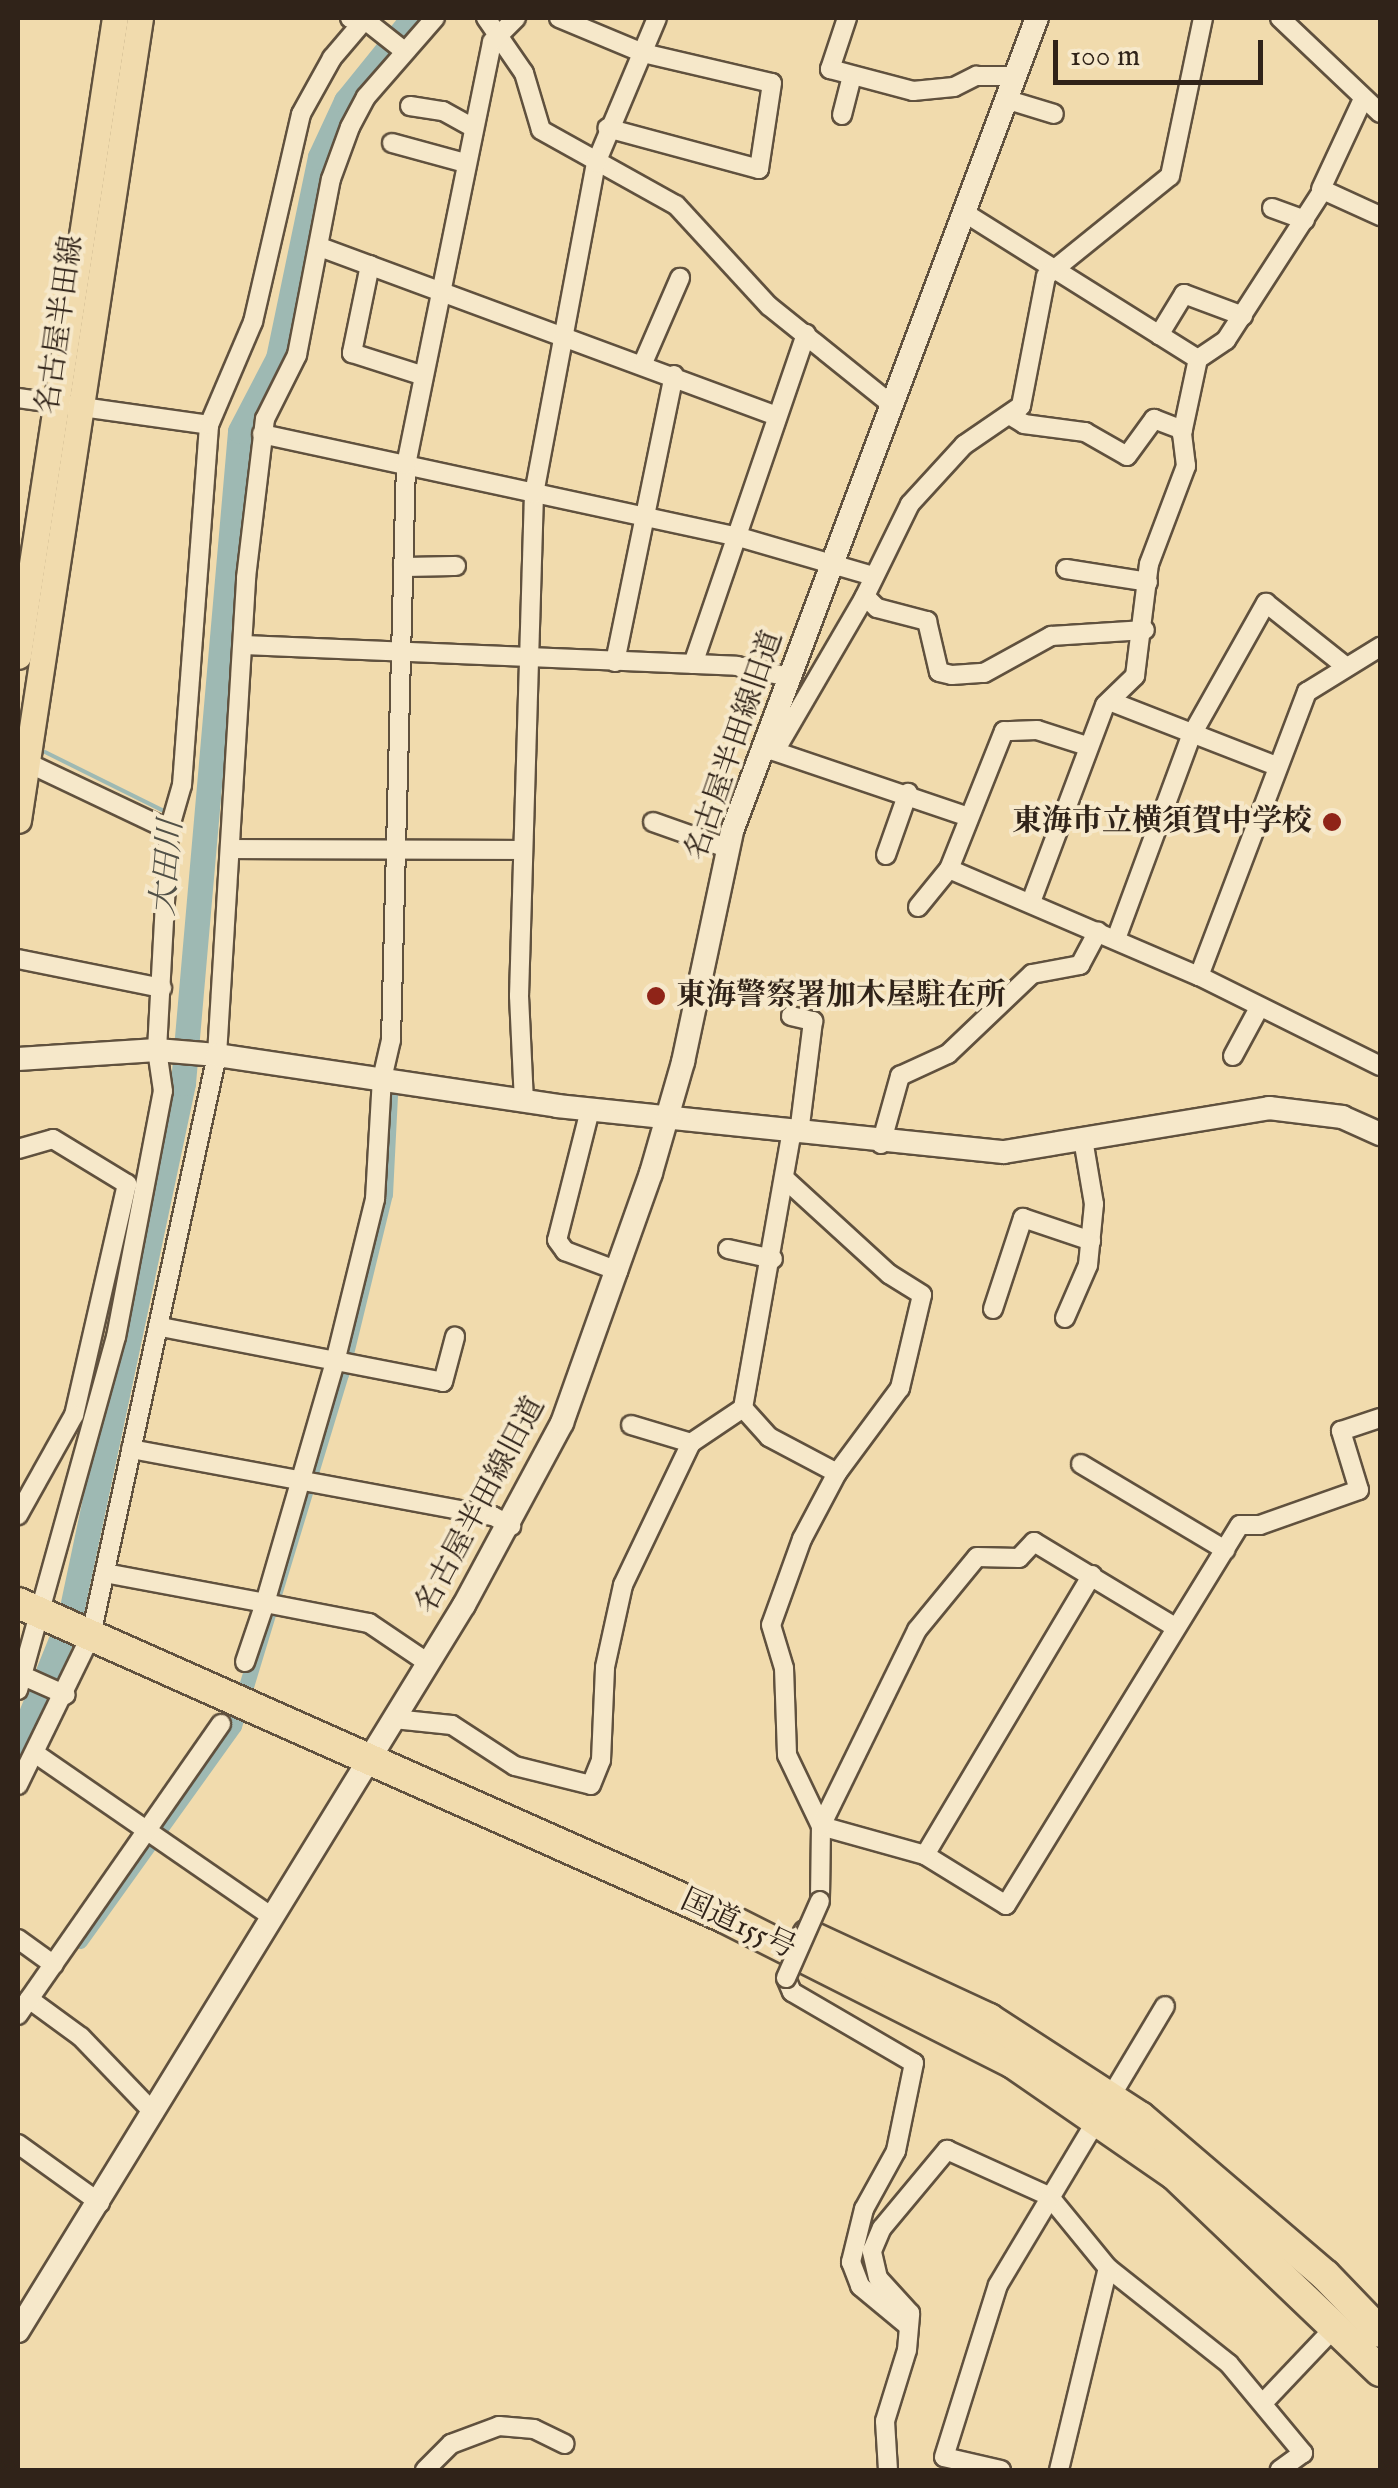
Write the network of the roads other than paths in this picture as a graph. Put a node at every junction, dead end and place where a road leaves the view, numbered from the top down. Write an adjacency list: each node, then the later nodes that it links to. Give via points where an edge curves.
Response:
1 (115, 18): 48 (main road, 名古屋半田線)
2 (140, 18): 50 (main road, 名古屋半田線)
3 (360, 18): 14 (street); 53 (street, via 301,114 253,322)
4 (435, 18): 14 (street)
5 (486, 18): 13 (street)
6 (516, 18): 13 (street)
7 (559, 18): 15 (street)
8 (658, 18): 15 (street)
9 (847, 18): 16 (street, via 830,69)
10 (1203, 18): 36 (street, via 1170,176)
11 (1280, 18): 18 (street)
12 (1030, 20): 17 (street, 名古屋半田線旧道)
13 (498, 35): 24 (street); 27 (street, via 524,73 542,130)
14 (404, 50): 34 (street, via 350,128)
15 (643, 53): 25 (street); 25 (street, via 772,84 759,169)
16 (852, 76): 17 (street, via 914,91 954,87 976,76); 23 (street)
17 (1014, 76): 19 (street, 名古屋半田線旧道)
18 (1363, 99): 21 (street); 29 (street)
19 (1006, 100): 22 (street); 31 (street, 名古屋半田線旧道)
20 (410, 106): 24 (street, via 443,111)
21 (1380, 112)
22 (1054, 114)
23 (842, 115)
24 (472, 127): 28 (street)
25 (608, 128): 27 (street)
26 (392, 143): 28 (street)
27 (596, 163): 40 (street); 41 (street, via 676,206 769,306)
28 (465, 164): 38 (street)
29 (1321, 189)
30 (1272, 208): 33 (street)
31 (965, 213): 36 (street); 49 (street, 名古屋半田線旧道)
32 (1380, 216): 33 (street, via 1323,190)
33 (1304, 220): 39 (street)
34 (320, 247): 35 (street); 55 (street, via 297,355)
35 (370, 265): 38 (street); 45 (street, via 352,354)
36 (1055, 271): 42 (street); 52 (street, via 1046,276 1021,406)
37 (680, 278): 44 (street)
38 (438, 290): 40 (street); 45 (street)
39 (1244, 316): 42 (street, via 1184,294); 43 (street, via 1226,340)
40 (562, 334): 44 (street); 57 (street)
41 (806, 334): 49 (street); 51 (street)
42 (1159, 334): 43 (street)
43 (1198, 358): 54 (street)
44 (643, 364): 46 (street)
45 (421, 375): 56 (street)
46 (674, 376): 51 (street); 58 (street)
47 (18, 398): 48 (street)
48 (55, 402): 50 (street); 71 (main road, 名古屋半田線)
49 (891, 404): 60 (street, 名古屋半田線旧道)
50 (82, 405): 53 (street); 81 (main road, 名古屋半田線)
51 (776, 416): 59 (street)
52 (1013, 416): 54 (street, via 1024,424 1085,432 1127,456 1154,419); 64 (street, via 964,445 910,504)
53 (209, 425): 87 (street, via 182,786)
54 (1183, 430): 65 (street, via 1186,466 1156,535)
55 (262, 434): 56 (street); 68 (street)
56 (406, 465): 57 (street); 61 (street)
57 (534, 494): 58 (street); 72 (street)
58 (643, 517): 59 (street); 73 (street)
59 (740, 537): 60 (street); 74 (street)
60 (834, 560): 64 (street); 76 (street, 名古屋半田線旧道)
61 (403, 566): 62 (street); 70 (street)
62 (456, 566)
63 (1066, 569): 65 (street)
64 (873, 576): 66 (street)
65 (1148, 582): 67 (street)
66 (865, 596): 67 (street, via 876,608 927,621 939,672 952,676 984,673 1051,636); 80 (street)
67 (1145, 630): 77 (street, via 1135,676)
68 (244, 644): 70 (street); 89 (street)
69 (1380, 646): 75 (street)
70 (398, 648): 72 (street); 90 (street)
71 (18, 656)
72 (530, 659): 73 (street); 91 (street)
73 (615, 662): 74 (street)
74 (692, 664): 76 (street)
75 (1344, 665): 78 (street, via 1266,604); 82 (street, via 1307,692)
76 (789, 678): 80 (street, 名古屋半田線旧道)
77 (1112, 702): 78 (street); 79 (street)
78 (1190, 736): 82 (street); 97 (street)
79 (1087, 746): 84 (street, via 1037,730 1004,731); 94 (street)
80 (769, 750): 83 (street); 88 (street, 名古屋半田線旧道)
81 (26, 762): 85 (main road, 名古屋半田線); 87 (street)
82 (1274, 766): 99 (street)
83 (908, 793): 84 (street); 92 (street)
84 (968, 816): 93 (street)
85 (18, 820)
86 (654, 822): 88 (street)
87 (169, 830): 100 (street)
88 (727, 848): 111 (street, 名古屋半田線旧道)
89 (232, 849): 90 (street); 104 (street)
90 (392, 850): 91 (street); 108 (street, via 391,1040)
91 (522, 850): 109 (street)
92 (886, 855)
93 (950, 869): 94 (street); 95 (street)
94 (1031, 902): 96 (street)
95 (918, 907)
96 (1098, 931): 97 (street); 115 (street, via 1080,965 1032,974 948,1054 900,1076)
97 (1116, 939): 99 (street)
98 (18, 959): 100 (street)
99 (1199, 976): 101 (street)
100 (162, 988): 103 (street)
101 (1260, 1008): 105 (street); 107 (street)
102 (791, 1016): 112 (street, via 813,1021)
103 (165, 1051): 104 (street); 106 (street); 140 (street, via 120,1318)
104 (212, 1054): 108 (street); 124 (street)
105 (1233, 1056)
106 (18, 1059)
107 (1380, 1066)
108 (382, 1079): 109 (street); 126 (street, via 376,1199)
109 (524, 1102): 110 (street)
110 (590, 1110): 111 (street); 121 (street, via 558,1240 565,1251)
111 (666, 1118): 112 (street); 121 (street, 名古屋半田線旧道)
112 (795, 1132): 115 (street); 117 (street)
113 (1380, 1134): 114 (street, via 1342,1117 1269,1108)
114 (1082, 1139): 115 (street, via 1004,1152); 118 (street, via 1094,1204)
115 (880, 1144)
116 (18, 1149): 135 (street, via 54,1139 127,1184 80,1396)
117 (784, 1179): 120 (street); 133 (street, via 888,1274 922,1295 900,1388)
118 (1091, 1242): 122 (street, via 1023,1218); 123 (street)
119 (728, 1250): 120 (street)
120 (773, 1259): 127 (street)
121 (618, 1271): 136 (street, 名古屋半田線旧道, via 574,1394)
122 (993, 1309)
123 (1066, 1318)
124 (161, 1327): 126 (street); 131 (street)
125 (454, 1337): 126 (street, via 442,1382)
126 (335, 1362): 134 (street)
127 (744, 1408): 130 (street); 133 (street, via 768,1437)
128 (1380, 1418): 137 (street, via 1341,1431 1359,1490 1240,1525)
129 (631, 1425): 130 (street)
130 (692, 1443): 149 (street, via 623,1585 606,1667 601,1760 592,1785 515,1766 452,1724)
131 (131, 1449): 134 (street); 138 (street)
132 (1081, 1464): 137 (street)
133 (837, 1472): 152 (street, via 802,1539 771,1626 784,1668 786,1755)
134 (300, 1482): 136 (street, via 493,1516); 141 (street)
135 (18, 1515)
136 (510, 1526): 145 (street, 名古屋半田線旧道)
137 (1224, 1550): 143 (street)
138 (105, 1573): 141 (street); 142 (street)
139 (1092, 1575): 143 (street); 152 (street, via 1034,1542 1019,1558 977,1557 917,1630 835,1810); 154 (street)
140 (35, 1601): 142 (highway, 国道155号); 146 (street)
141 (265, 1603): 144 (street); 145 (street, via 370,1623)
142 (93, 1622): 147 (street); 149 (highway, 国道155号)
143 (1176, 1627): 154 (street, via 1006,1905)
144 (245, 1662)
145 (428, 1663): 149 (street, 名古屋半田線旧道)
146 (24, 1685): 147 (street)
147 (64, 1694): 150 (street)
148 (221, 1724): 153 (street)
149 (381, 1740): 155 (street, 名古屋半田線旧道); 161 (highway, 国道155号)
150 (36, 1754): 151 (street); 153 (street)
151 (18, 1785)
152 (821, 1826): 154 (street); 167 (street, bridge, via 820,1901 786,1978 792,1992 914,2063 896,2151 864,2209 850,2262 860,2286)
153 (147, 1828): 155 (street); 157 (street)
154 (925, 1855)
155 (272, 1916): 162 (street, 名古屋半田線旧道)
156 (18, 1939): 157 (street)
157 (54, 1965): 158 (street)
158 (29, 1999): 160 (street); 162 (street, via 80,2037)
159 (1165, 2006): 161 (street)
160 (18, 2015)
161 (1106, 2109): 164 (street); 168 (highway, 国道155号); 170 (highway, 国道155号, via 1325,2275)
162 (154, 2113): 165 (street, 名古屋半田線旧道)
163 (18, 2144): 165 (street)
164 (1049, 2196): 166 (street); 167 (street, via 941,2151 917,2192 882,2228 872,2252 878,2278 908,2308); 176 (street, via 998,2285 944,2457)
165 (100, 2203): 169 (street, 名古屋半田線旧道)
166 (1108, 2268): 172 (street, via 1229,2364); 177 (street)
167 (908, 2326): 175 (street, via 907,2350 886,2411)
168 (1337, 2326): 171 (highway, 国道155号); 172 (street)
169 (18, 2331)
170 (1380, 2332)
171 (1380, 2371)
172 (1262, 2403): 178 (street, via 1303,2453)
173 (565, 2444): 174 (street, via 534,2429 500,2426 450,2444)
174 (425, 2470)
175 (888, 2470)
176 (1000, 2470)
177 (1058, 2470)
178 (1280, 2470)

